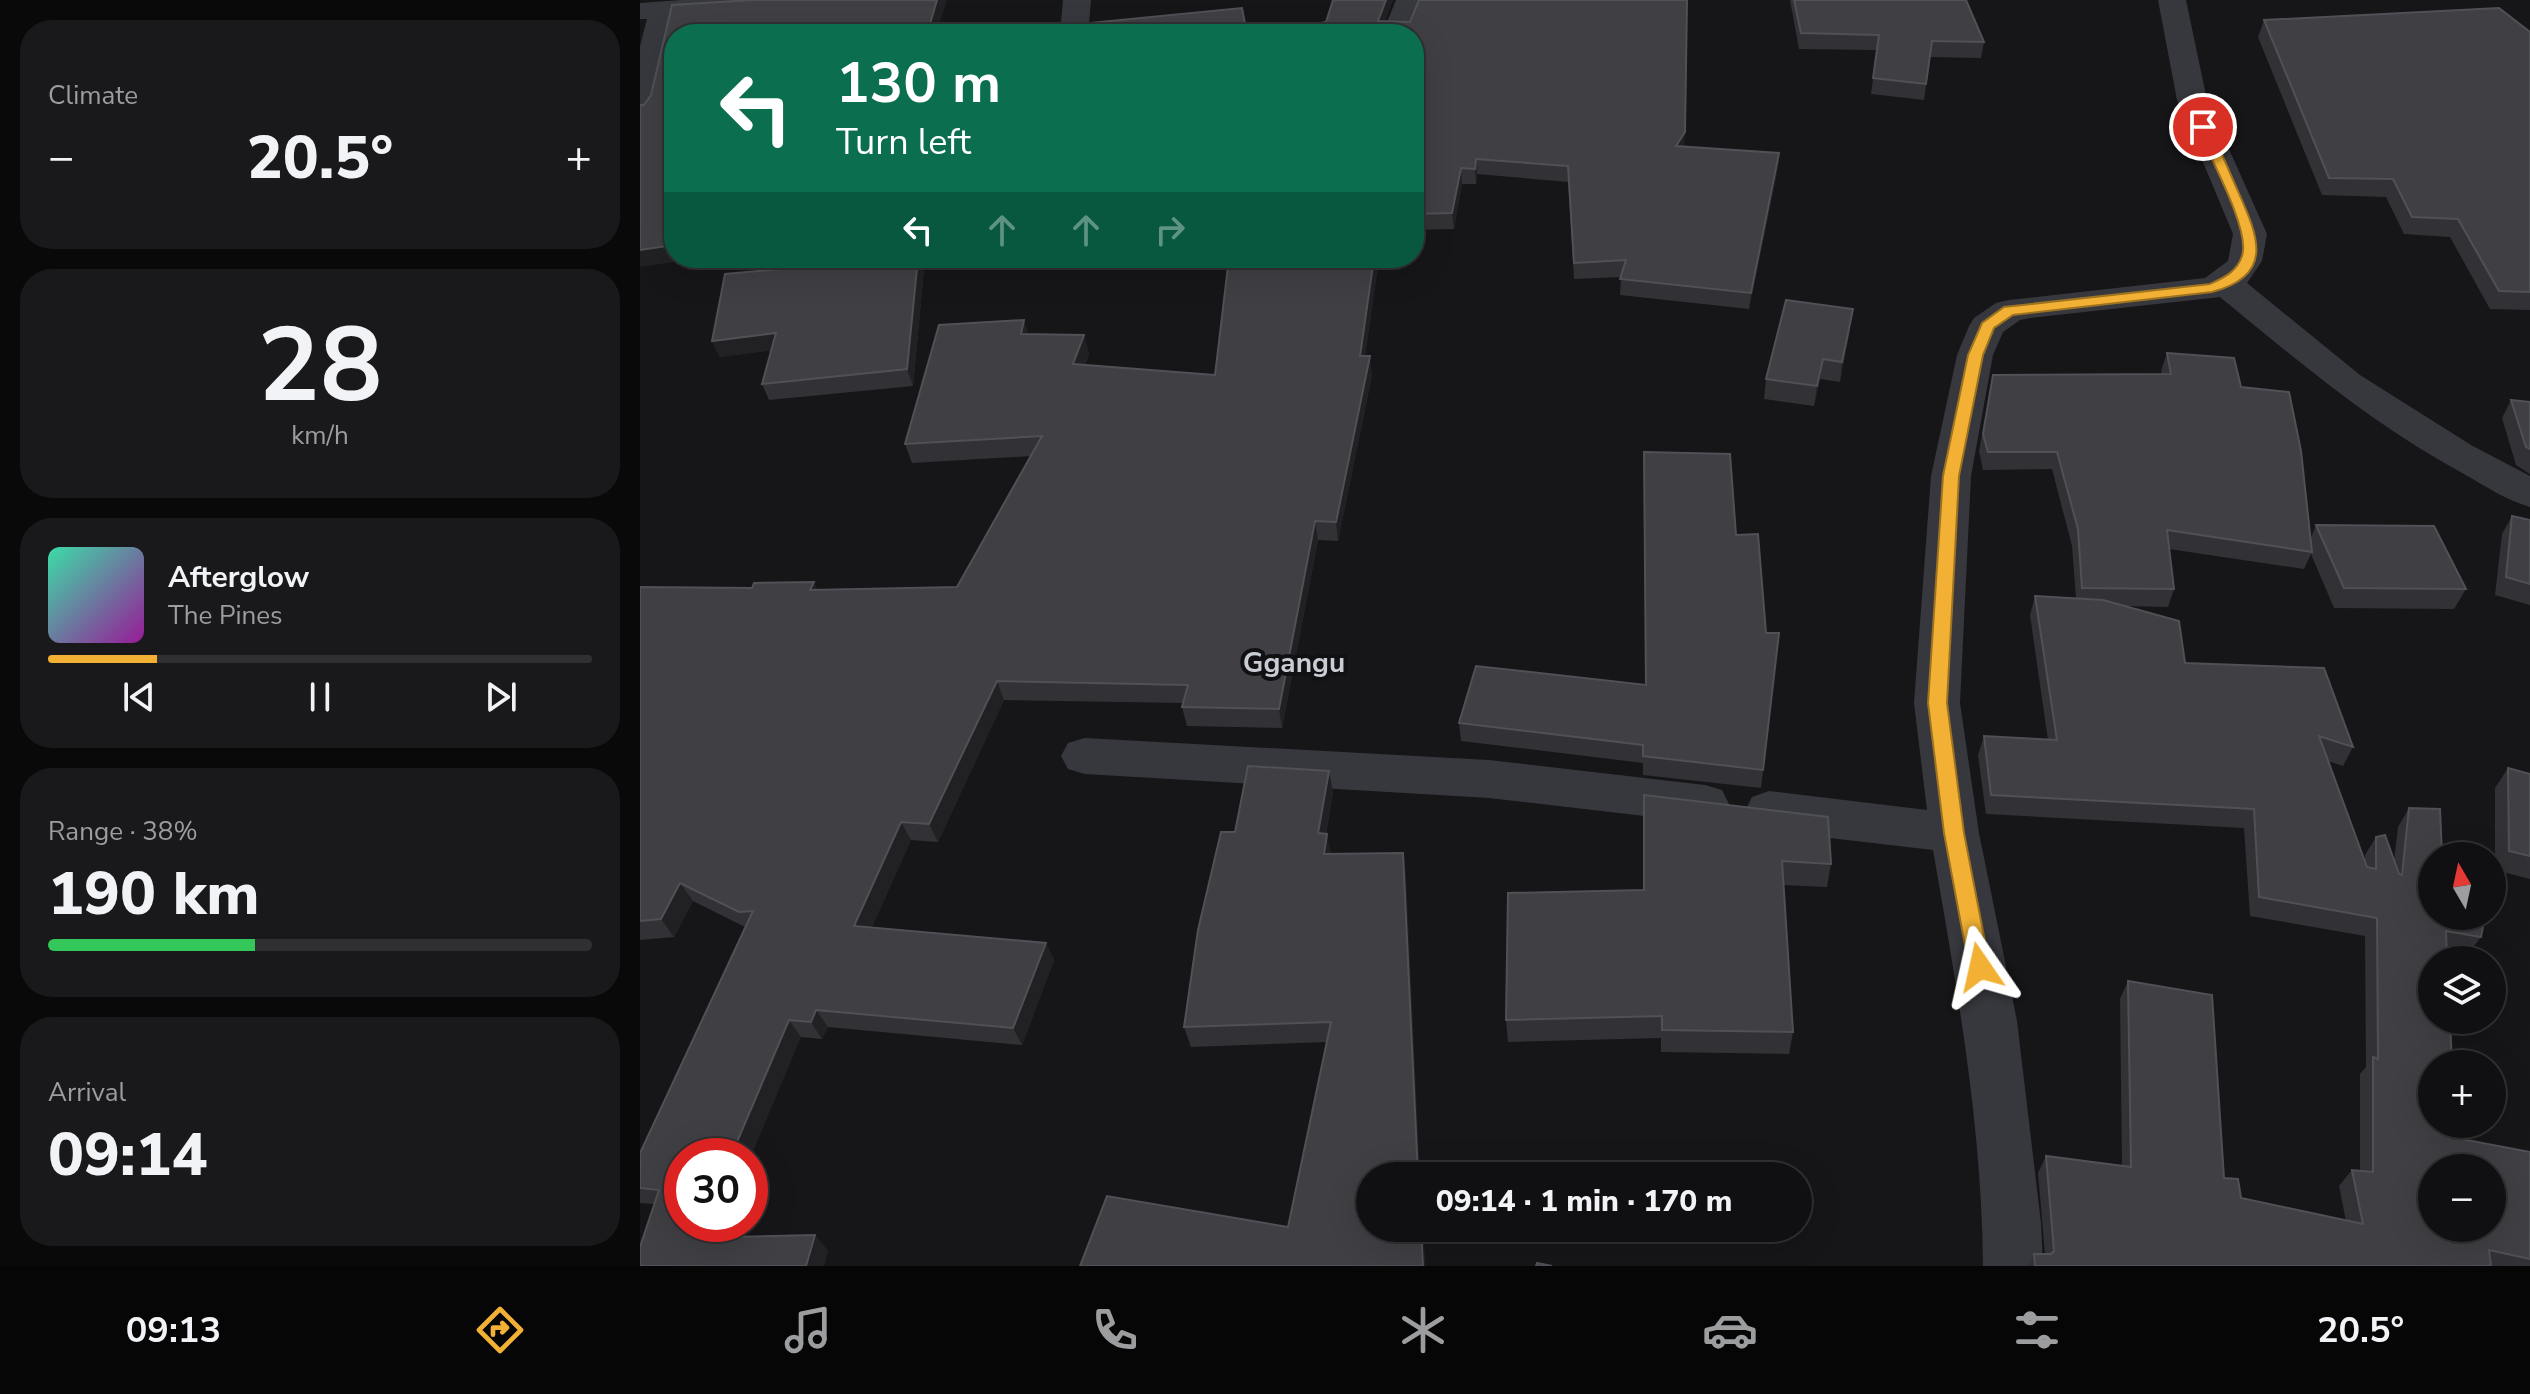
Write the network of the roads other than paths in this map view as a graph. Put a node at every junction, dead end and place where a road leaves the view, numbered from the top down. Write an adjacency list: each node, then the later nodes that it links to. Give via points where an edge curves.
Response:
1 (819, 0): 5 (street)
2 (1077, 0): 6 (street)
3 (1410, 0): 7 (street)
4 (2172, 0): 9 (street, via 2192,100 2250,234 2249,256 2235,278)
5 (652, 11): 8 (street)
6 (1075, 24)
7 (1400, 24)
8 (640, 110)
9 (2225, 283): 10 (street, via 2347,383 2457,454); 12 (street, via 2009,311 1987,326 1975,355 1951,476 1937,703)
10 (2530, 493)
11 (1085, 756): 12 (street, via 1489,779)
12 (1954, 833): 13 (street, via 1990,1021)
13 (2013, 1266)

